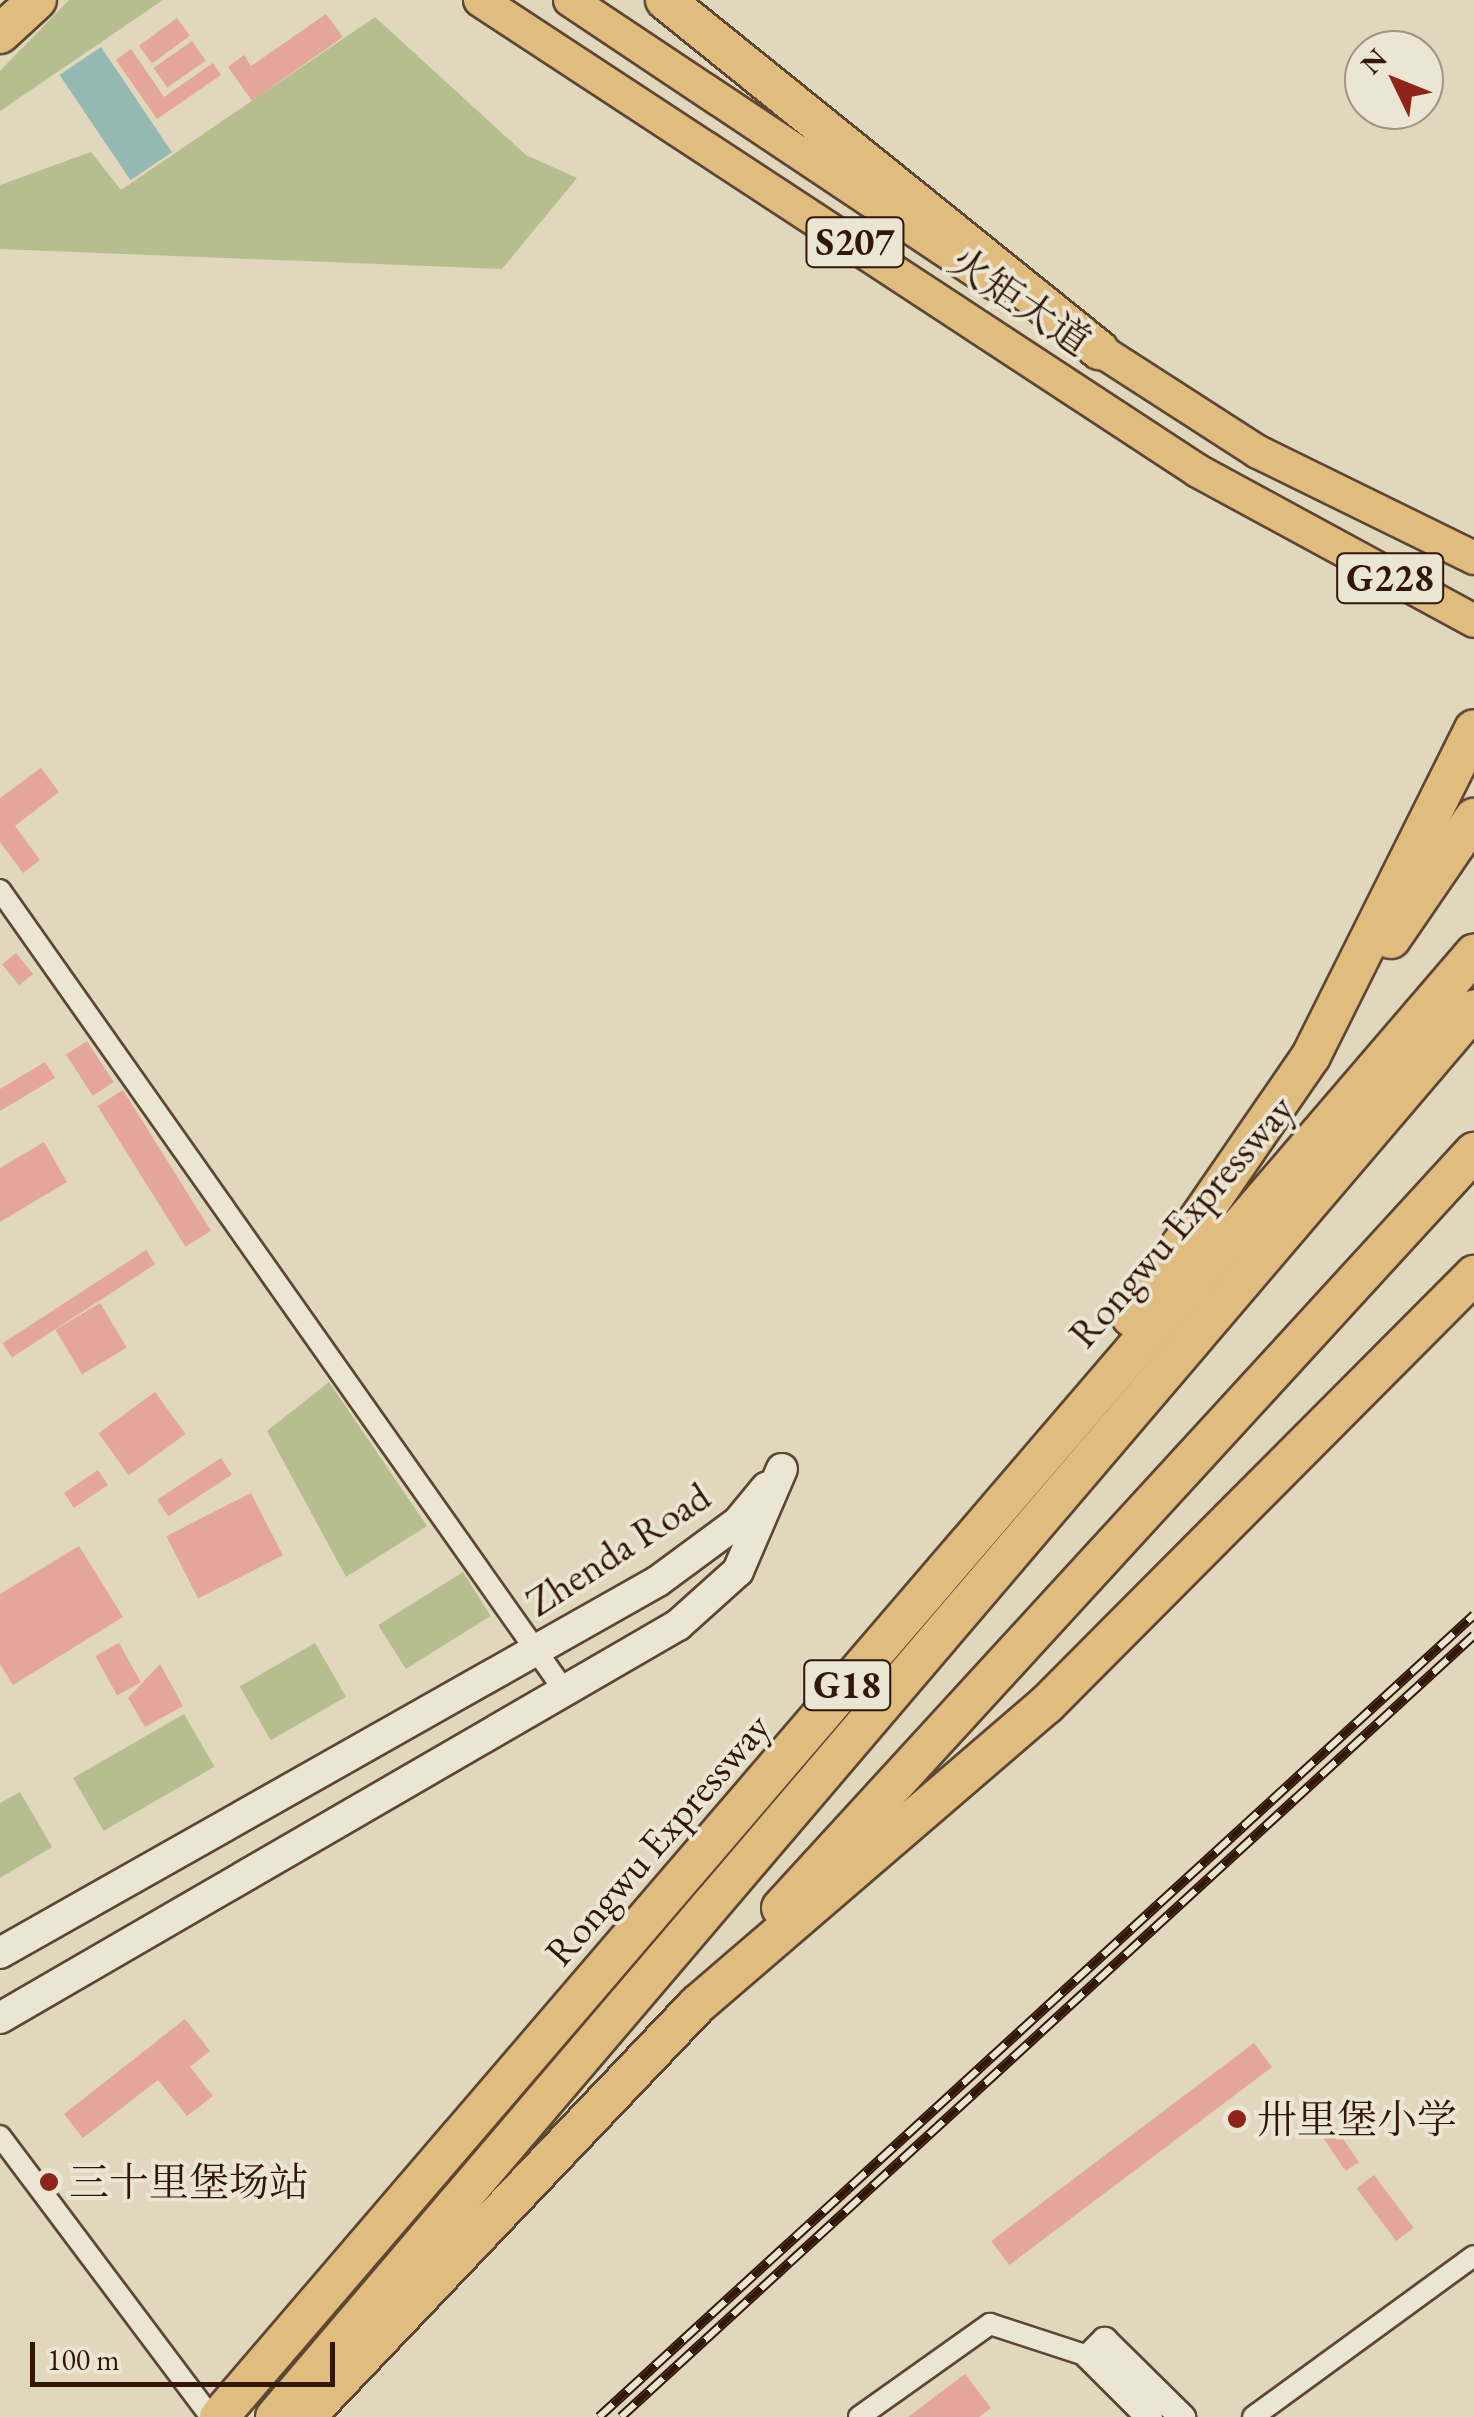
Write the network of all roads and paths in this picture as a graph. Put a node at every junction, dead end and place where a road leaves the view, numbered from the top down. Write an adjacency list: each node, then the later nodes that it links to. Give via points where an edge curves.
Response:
1 (37, 0): 5 (highway)
2 (480, 0): 8 (main road, 火矩大道 / S207)
3 (570, 0): 6 (main road, 火矩大道 / S207)
4 (665, 0): 6 (highway)
5 (0, 34)
6 (1099, 350): 7 (main road, 火矩大道 / S207)
7 (1258, 452): 9 (main road, 火矩大道 / G228)
8 (1228, 488): 10 (main road, 火矩大道 / G228, via 1306,536)
9 (1474, 558)
10 (1474, 621)
11 (1474, 729): 16 (highway)
12 (1474, 818): 16 (highway)
13 (0, 890): 20 (street)
14 (1474, 954): 19 (highway, Rongwu Expressway / G18)
15 (1474, 1009): 30 (highway, Rongwu Expressway / G18)
16 (1311, 1056): 19 (highway)
17 (1474, 1152): 23 (highway, via 1003,1657)
18 (1474, 1276): 23 (highway, via 1046,1705)
19 (1026, 1467): 29 (highway, Rongwu Expressway / G18)
20 (538, 1650): 21 (street); 21 (main road, Zhenda Road, via 698,1555 782,1469 753,1545 720,1591); 22 (main road, Zhenda Road)
21 (566, 1693): 24 (main road, Zhenda Road)
22 (0, 1953)
23 (697, 2005): 31 (highway)
24 (0, 2018)
25 (0, 2136): 28 (street)
26 (1474, 2256): 35 (street)
27 (1096, 2348): 32 (street, via 990,2324); 33 (street); 34 (street)
28 (211, 2417)
29 (219, 2417)
30 (276, 2417)
31 (305, 2417)
32 (859, 2417)
33 (1149, 2417)
34 (1182, 2417)
35 (1253, 2417)

